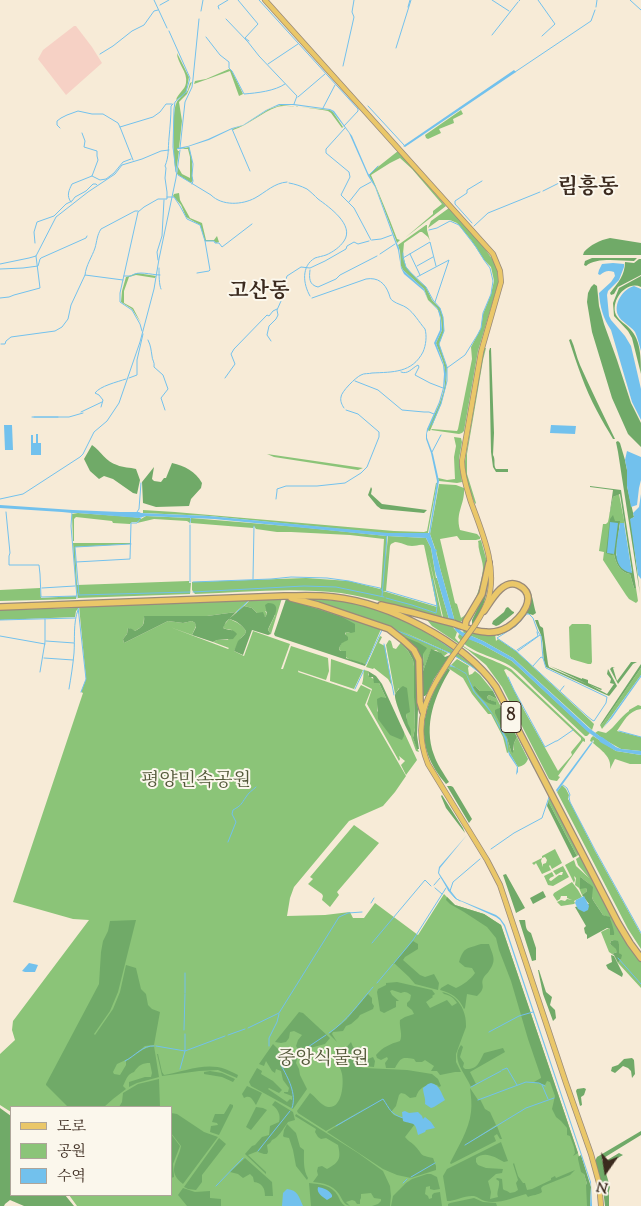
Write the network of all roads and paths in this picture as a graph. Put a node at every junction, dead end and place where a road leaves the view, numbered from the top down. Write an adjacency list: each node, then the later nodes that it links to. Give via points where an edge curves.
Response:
1 (265, 0): 2 (main road, via 493,254 499,266 499,290 481,352 462,466)
2 (489, 563): 6 (main road, via 490,593); 7 (highway, via 482,594)
3 (284, 596): 4 (highway, 8); 8 (highway, via 396,634 414,650 419,660); 10 (highway, 8, via 333,597 382,608 425,628 480,667 496,687 618,923)
4 (0, 605): 5 (highway, 8, via 321,593)
5 (381, 605): 7 (highway); 9 (highway, 8, via 434,631 472,656 492,677)
6 (484, 611): 7 (highway, via 507,585 521,586 528,595 523,613 508,627 484,632); 8 (main road, bridge, via 433,686)
7 (461, 626)
8 (423, 712): 11 (main road, via 422,743 428,764 500,885 591,1154 599,1182)
9 (641, 954)
10 (641, 958)
11 (601, 1206)

